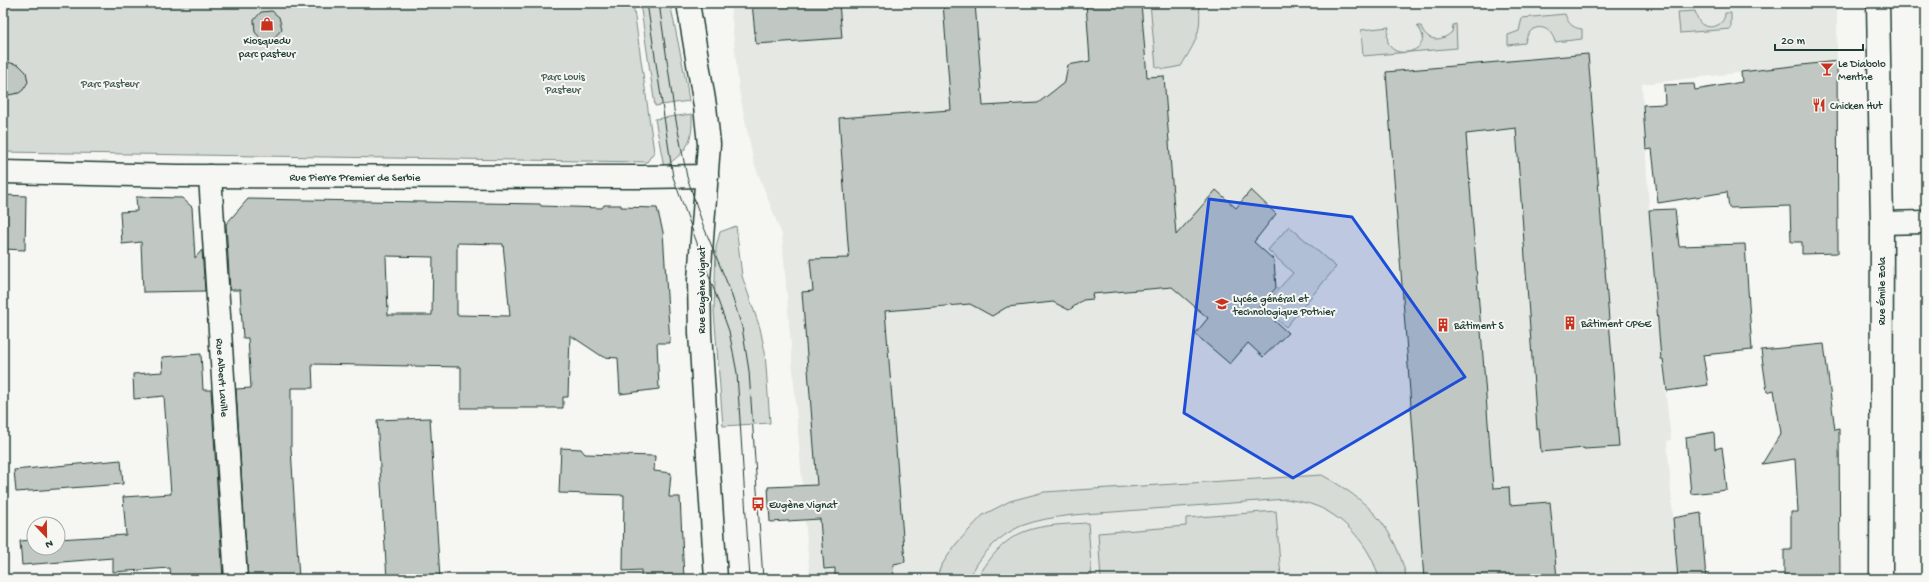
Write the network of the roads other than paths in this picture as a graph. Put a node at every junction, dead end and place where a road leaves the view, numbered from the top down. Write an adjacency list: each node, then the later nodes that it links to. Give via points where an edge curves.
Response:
1 (688, 3): 5 (street, Rue Eugène Vignat, via 705,106 709,144)
2 (1878, 3): 7 (street, Rue Émile Zola)
3 (3, 172): 4 (street, Rue Pierre Premier de Serbie)
4 (210, 176): 5 (street, Rue Pierre Premier de Serbie); 8 (street, Rue Albert Laville)
5 (707, 176): 9 (street, Rue Eugène Vignat, via 699,280 700,333)
6 (1926, 222): 7 (street)
7 (1882, 223): 10 (street, Rue Émile Zola)
8 (236, 579)
9 (716, 579)
10 (1881, 579)

